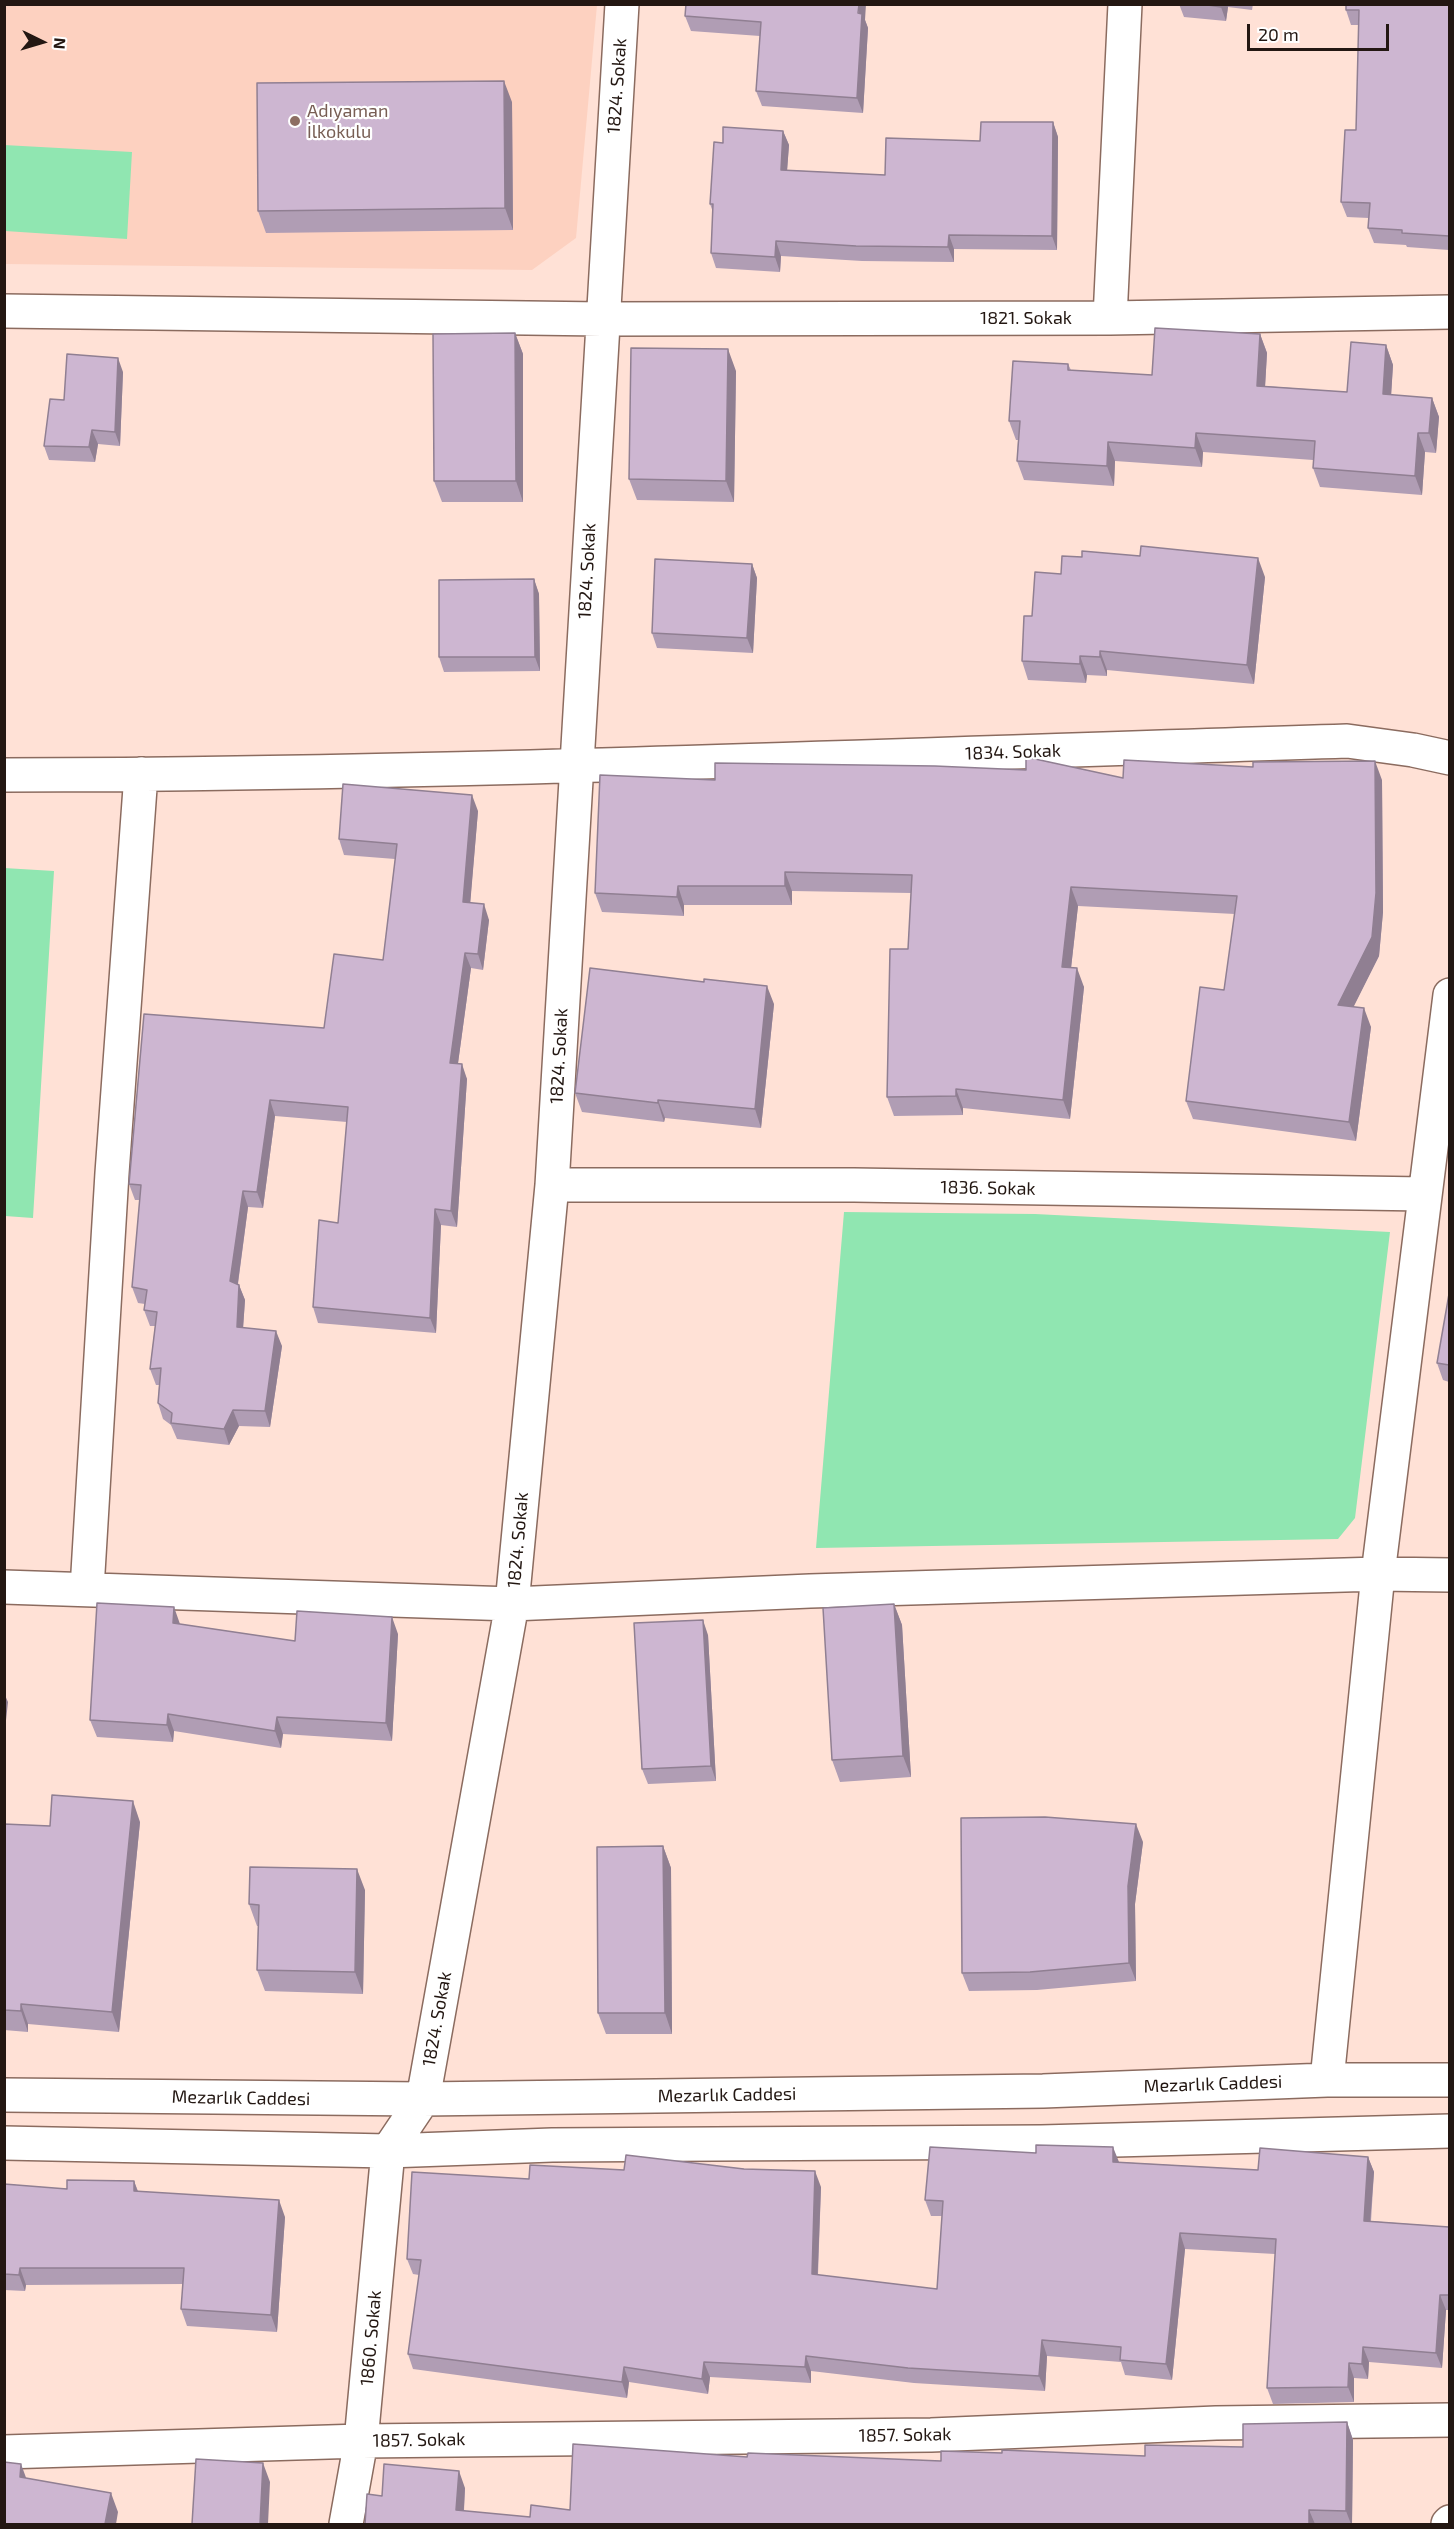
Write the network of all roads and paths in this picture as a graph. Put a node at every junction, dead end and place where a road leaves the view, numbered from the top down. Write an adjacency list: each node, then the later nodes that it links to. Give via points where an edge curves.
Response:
1 (622, 4): 6 (street, 1824. Sokak)
2 (1125, 4): 5 (street)
3 (4, 311): 6 (street, 1821. Sokak)
4 (1449, 312): 5 (street, 1821. Sokak)
5 (1110, 318): 6 (street, 1821. Sokak)
6 (602, 319): 8 (street, 1824. Sokak)
7 (1449, 758): 8 (street, 1834. Sokak, via 1347,741)
8 (576, 765): 10 (street, 1834. Sokak); 12 (street, 1824. Sokak)
9 (4, 774): 10 (street, 1834. Sokak)
10 (141, 774): 17 (street)
11 (1449, 995): 13 (street)
12 (552, 1185): 13 (street, 1836. Sokak, via 854,1185); 18 (street, 1824. Sokak)
13 (1424, 1194): 14 (street)
14 (1378, 1574): 15 (street); 18 (street); 19 (street)
15 (1449, 1575)
16 (4, 1587): 17 (street)
17 (87, 1589): 18 (street)
18 (512, 1604): 22 (street, 1824. Sokak)
19 (1326, 2080): 20 (street, Mezarlık Caddesi); 22 (street, Mezarlık Caddesi, via 1043,2091)
20 (1449, 2080)
21 (4, 2095): 22 (street, Mezarlık Caddesi)
22 (423, 2099): 25 (street)
23 (1449, 2132): 25 (street, via 1041,2142 552,2145)
24 (4, 2143): 25 (street)
25 (388, 2151): 27 (street, 1860. Sokak)
26 (1449, 2420): 27 (street, 1857. Sokak, via 1216,2423 931,2435)
27 (361, 2441): 28 (street, 1857. Sokak); 29 (street, 1860. Sokak)
28 (4, 2452)
29 (346, 2524)

